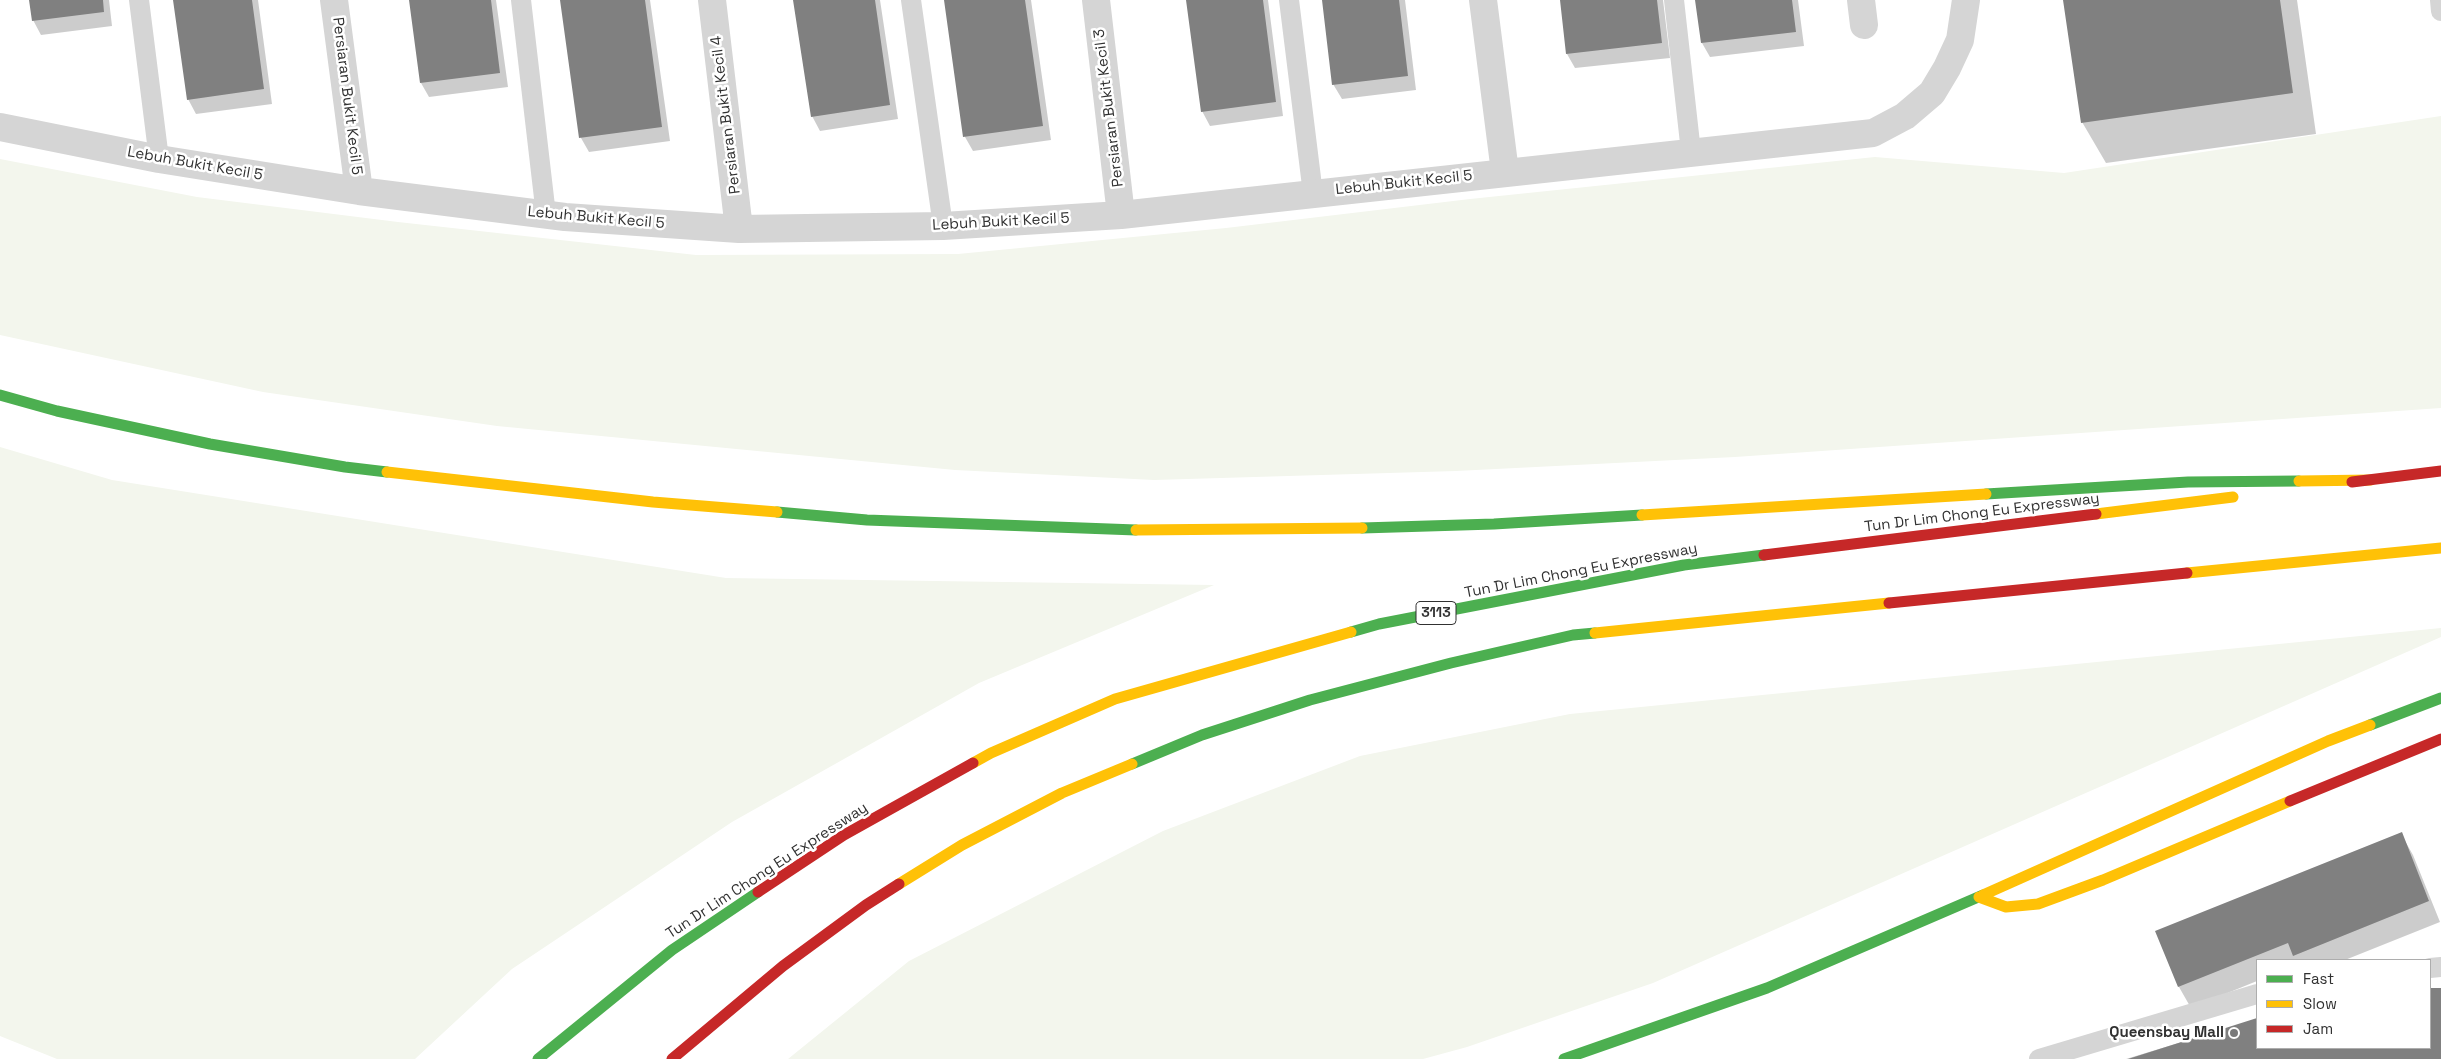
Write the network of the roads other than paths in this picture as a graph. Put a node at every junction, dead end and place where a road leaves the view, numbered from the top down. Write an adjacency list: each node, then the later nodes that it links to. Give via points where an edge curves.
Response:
1 (139, 0): 15 (lane)
2 (334, 0): 17 (street, Persiaran Bukit Kecil 5)
3 (521, 0): 19 (lane)
4 (712, 0): 22 (street, Persiaran Bukit Kecil 4)
5 (911, 0): 21 (lane)
6 (1096, 0): 20 (street, Persiaran Bukit Kecil 3)
7 (1289, 0): 18 (lane)
8 (1483, 0): 16 (street)
9 (1674, 0): 14 (lane)
10 (1966, 0): 14 (street, Lebuh Bukit Kecil 5, via 1960,40 1947,68 1932,92 1905,116 1873,133)
11 (2440, 0): 12 (lane)
12 (2441, 10)
13 (0, 127): 15 (street, Lebuh Bukit Kecil 5)
14 (1691, 152): 16 (street, Lebuh Bukit Kecil 5)
15 (158, 159): 17 (street, Lebuh Bukit Kecil 5)
16 (1505, 172): 18 (street, Lebuh Bukit Kecil 5)
17 (359, 191): 19 (street, Lebuh Bukit Kecil 5)
18 (1313, 194): 20 (street, Lebuh Bukit Kecil 5)
19 (546, 215): 22 (street, Lebuh Bukit Kecil 5)
20 (1121, 215): 21 (street, Lebuh Bukit Kecil 5)
21 (944, 226): 22 (street, Lebuh Bukit Kecil 5)
22 (739, 229)
23 (0, 395): 25 (highway, via 57,411 210,444 345,468 653,502 867,520 1099,530 1344,529 1494,524 2188,482)
24 (2441, 471): 25 (highway)
25 (2371, 480): 26 (highway)
26 (2263, 493)
27 (2243, 496): 34 (highway, Tun Dr Lim Chong Eu Expressway / 3113, via 1684,565 1379,624 1115,699 991,753 844,835 672,950)
28 (2441, 548): 35 (highway, via 1573,636 1451,663 1310,700 1202,735 1079,786 962,845 866,905 783,966)
29 (2441, 698): 32 (highway, via 2328,741)
30 (2441, 739): 31 (highway)
31 (2428, 751): 32 (highway, via 2212,833 2038,904 2006,907)
32 (1979, 897): 36 (highway, via 1768,988)
33 (2256, 994): 37 (lane)
34 (538, 1059)
35 (672, 1059)
36 (1564, 1059)
37 (2040, 1059)

